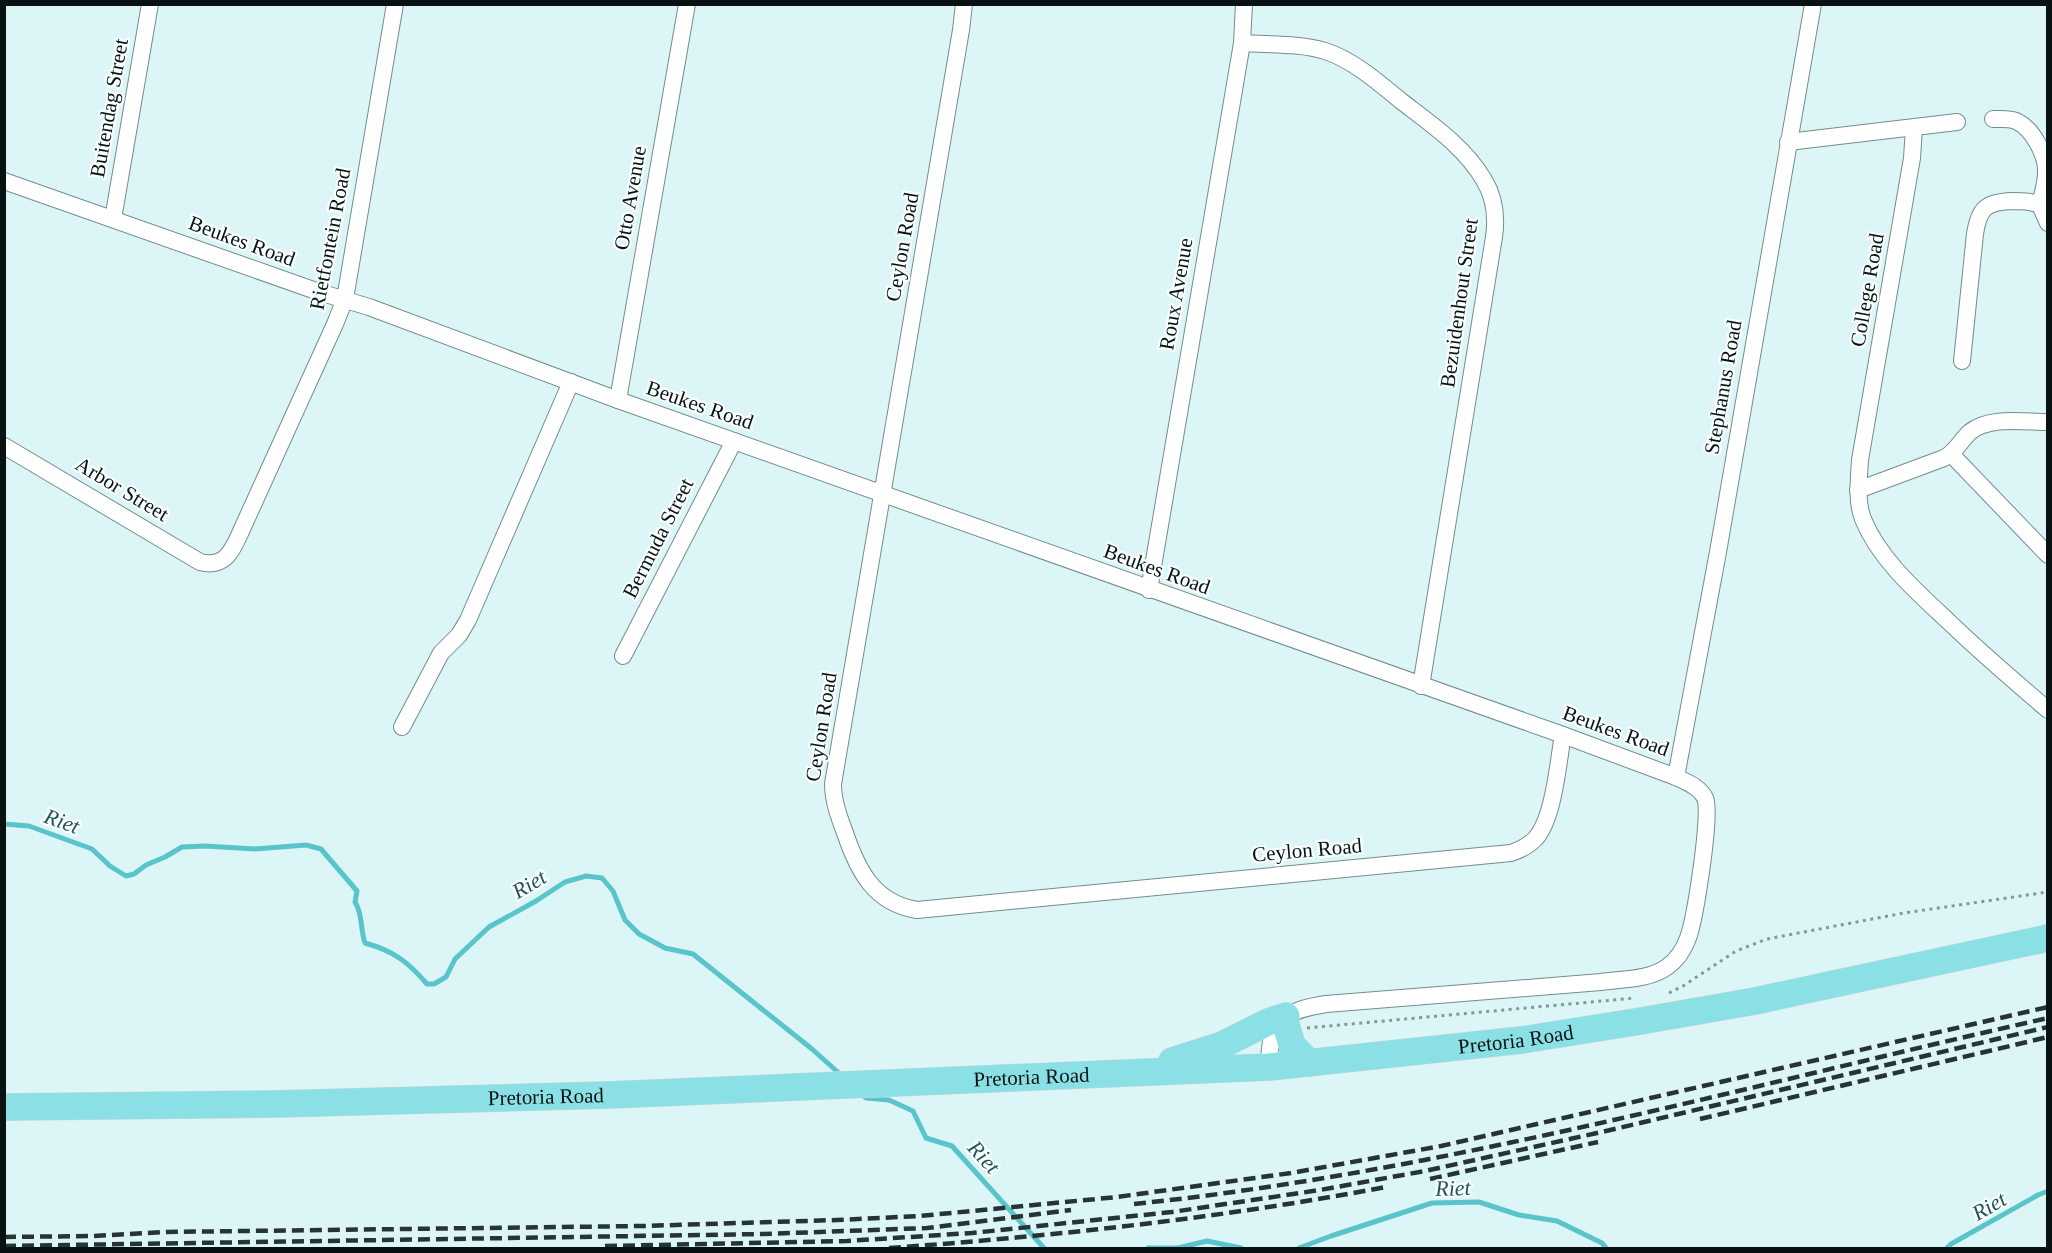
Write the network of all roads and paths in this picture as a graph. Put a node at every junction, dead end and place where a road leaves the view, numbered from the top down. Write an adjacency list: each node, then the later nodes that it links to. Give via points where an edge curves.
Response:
1 (150, 4): 14 (street, Buitendag Street)
2 (395, 4): 16 (street, Rietfontein Road)
3 (687, 4): 19 (street, Otto Avenue)
4 (964, 4): 25 (street, Ceylon Road)
5 (1245, 4): 7 (street, Roux Avenue)
6 (1813, 4): 11 (street, Stephanus Road)
7 (1242, 43): 28 (street, Roux Avenue); 30 (street, Bezuidenhout Street, via 1312,48 1349,62 1457,146 1475,166 1492,195 1494,237)
8 (1993, 119): 13 (street, via 2018,122 2037,142 2047,171)
9 (1957, 122): 10 (street)
10 (1914, 128): 11 (street); 24 (street, College Road)
11 (1788, 142): 34 (street, Stephanus Road)
12 (4, 180): 14 (street, Beukes Road)
13 (2040, 205): 15 (street); 17 (street, via 1998,201 1988,204 1977,220)
14 (113, 219): 16 (street, Beukes Road)
15 (2048, 223)
16 (345, 299): 18 (street, Beukes Road); 27 (street, Rietfontein Road, via 234,547)
17 (1962, 361)
18 (571, 382): 19 (street, Beukes Road); 32 (street, via 468,620 441,652)
19 (618, 400): 21 (street, Beukes Road)
20 (2048, 422): 23 (street, via 1991,422 1969,433)
21 (734, 441): 25 (street, Beukes Road); 29 (street, Bermuda Street)
22 (4, 446): 27 (street, Arbor Street, via 200,562)
23 (1951, 454): 24 (street); 26 (street)
24 (1858, 490): 31 (street, College Road, via 1869,533 1899,572)
25 (882, 495): 28 (street, Beukes Road); 33 (street, Ceylon Road, via 833,798 861,871 887,900 901,907 936,909 1511,853 1525,848 1544,825)
26 (2048, 555)
27 (218, 563)
28 (1149, 590): 30 (street, Beukes Road)
29 (623, 656)
30 (1421, 686): 33 (street, Beukes Road)
31 (2048, 710)
32 (402, 728)
33 (1563, 735): 34 (street, Beukes Road)
34 (1676, 777): 36 (street, Beukes Road, via 1699,790 1707,806 1701,875 1688,937 1666,968 1611,981 1326,1005 1300,1009)
35 (2048, 938): 37 (main road, Pretoria Road, via 1755,1001 1635,1022 1522,1040)
36 (1285, 1017): 37 (main road, via 1292,1044); 38 (street, via 1272,1037); 39 (main road, via 1222,1045)
37 (1309, 1063): 38 (main road, Pretoria Road)
38 (1269, 1067): 39 (main road, Pretoria Road)
39 (1143, 1072): 40 (main road, Pretoria Road, via 608,1095)
40 (4, 1107)

